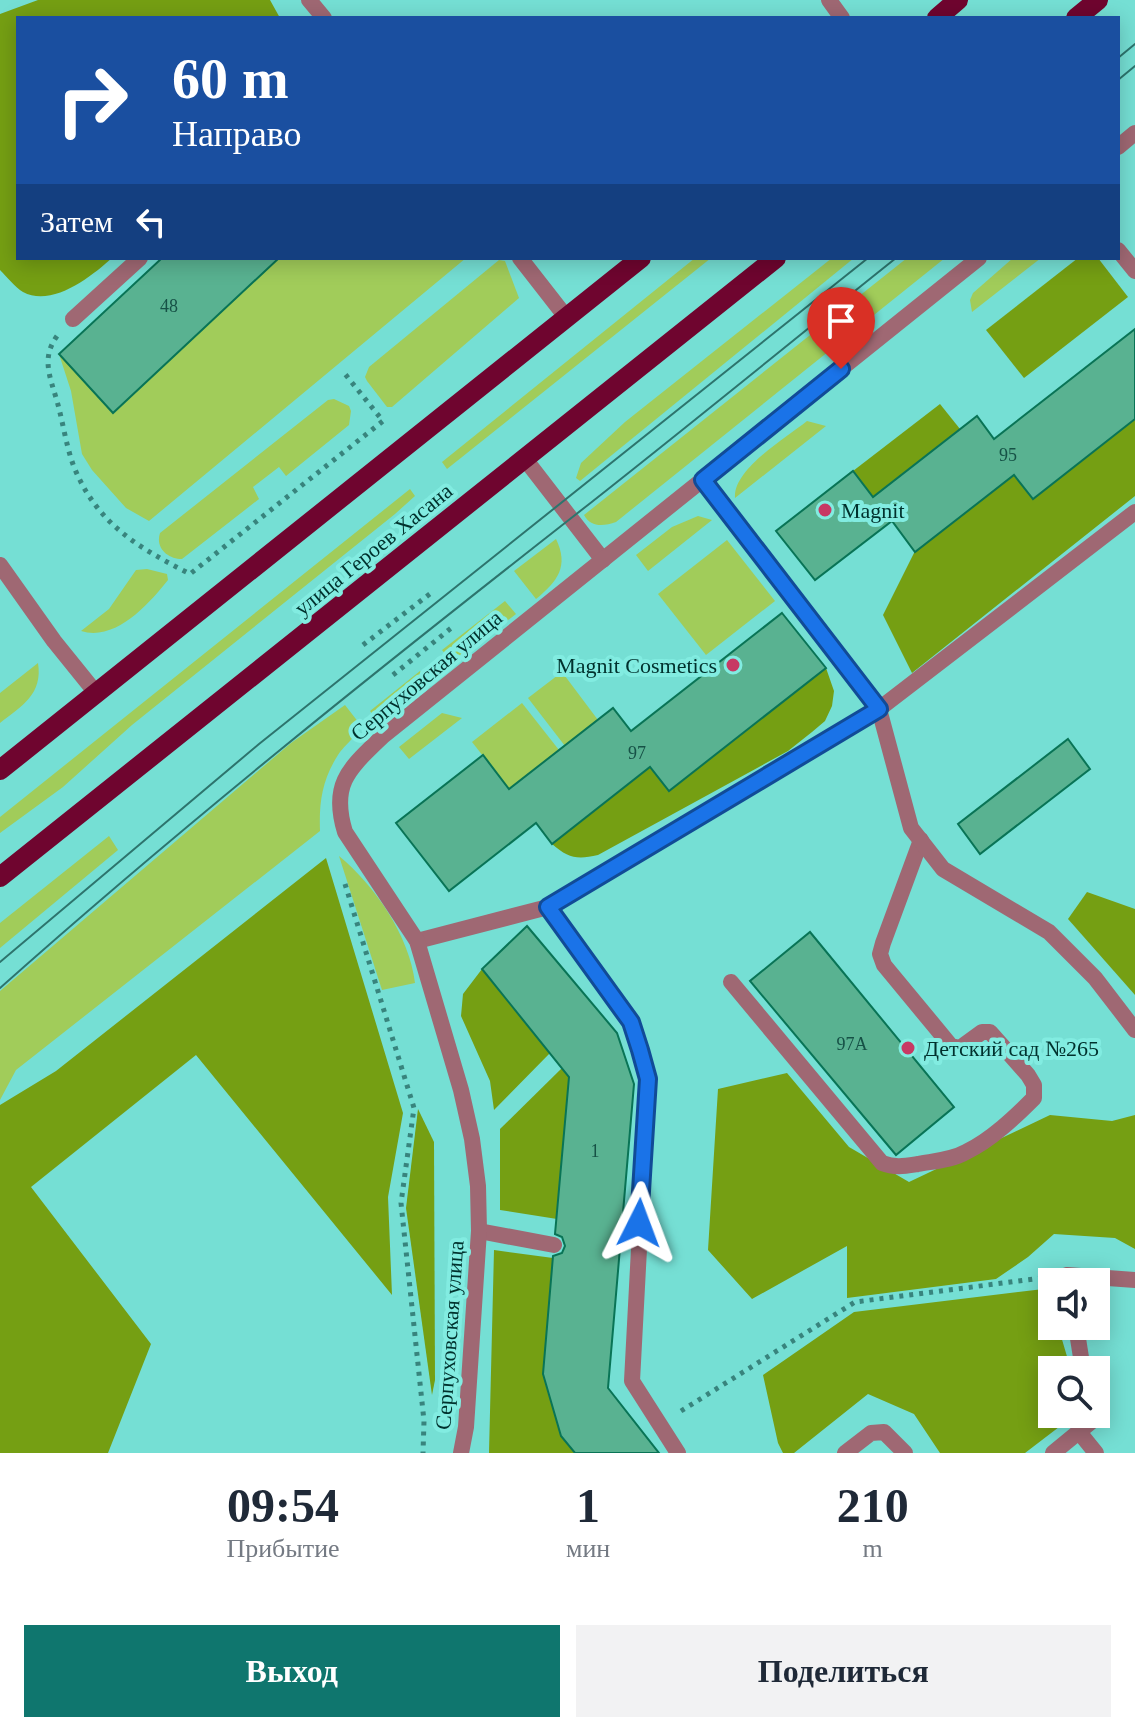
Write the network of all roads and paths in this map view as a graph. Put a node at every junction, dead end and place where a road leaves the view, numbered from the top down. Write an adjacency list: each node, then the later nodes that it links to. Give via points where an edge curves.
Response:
1 (309, 0): 4 (street)
2 (958, 0): 5 (main road)
3 (1098, 0): 6 (main road)
4 (322, 16)
5 (939, 16)
6 (1078, 16)
7 (1120, 252): 13 (street)
8 (138, 260): 15 (street)
9 (522, 260): 14 (street)
10 (638, 260): 14 (main road)
11 (774, 260): 17 (main road, улица Героев Хасана)
12 (977, 260): 18 (street, Серпуховская улица)
13 (1135, 271)
14 (566, 317): 26 (main road)
15 (73, 319): 16 (path, via 47,356 74,466 111,523 141,549 190,574 383,421)
16 (345, 374)
17 (525, 459): 20 (street); 31 (main road, улица Героев Хасана)
18 (703, 480): 20 (street, Серпуховская улица); 27 (street)
19 (1135, 512): 27 (street)
20 (603, 560): 33 (street, Серпуховская улица, via 383,736 346,776 339,800 345,832)
21 (0, 565): 26 (street)
22 (431, 593): 24 (path)
23 (455, 625): 25 (path)
24 (363, 645)
25 (393, 675)
26 (96, 693): 28 (main road)
27 (879, 709): 29 (street, via 911,828); 32 (street)
28 (0, 770)
29 (921, 840): 34 (street, via 883,943 884,965 951,1046 960,1048 990,1032 1034,1085 1034,1098 981,1143 946,1159 902,1167 882,1163); 35 (street, via 943,869 1049,932 1095,978)
30 (341, 871): 46 (path, via 414,1108 401,1203)
31 (0, 877)
32 (548, 907): 33 (street); 38 (street, via 631,1022 648,1079)
33 (417, 941): 36 (street, Серпуховская улица, via 467,1114)
34 (731, 982)
35 (1135, 1030)
36 (479, 1231): 37 (street); 47 (street, Серпуховская улица)
37 (554, 1245)
38 (638, 1252): 39 (street); 43 (street, via 632,1381)
39 (620, 1253)
40 (1110, 1279): 41 (street)
41 (1135, 1280)
42 (1038, 1281): 43 (path, via 855,1302)
43 (660, 1424): 48 (street)
44 (1084, 1428): 45 (street)
45 (1079, 1432): 51 (street); 52 (street)
46 (423, 1453)
47 (461, 1453)
48 (678, 1453)
49 (845, 1453): 50 (street, via 871,1433 884,1432)
50 (905, 1453)
51 (1053, 1453)
52 (1096, 1453)

